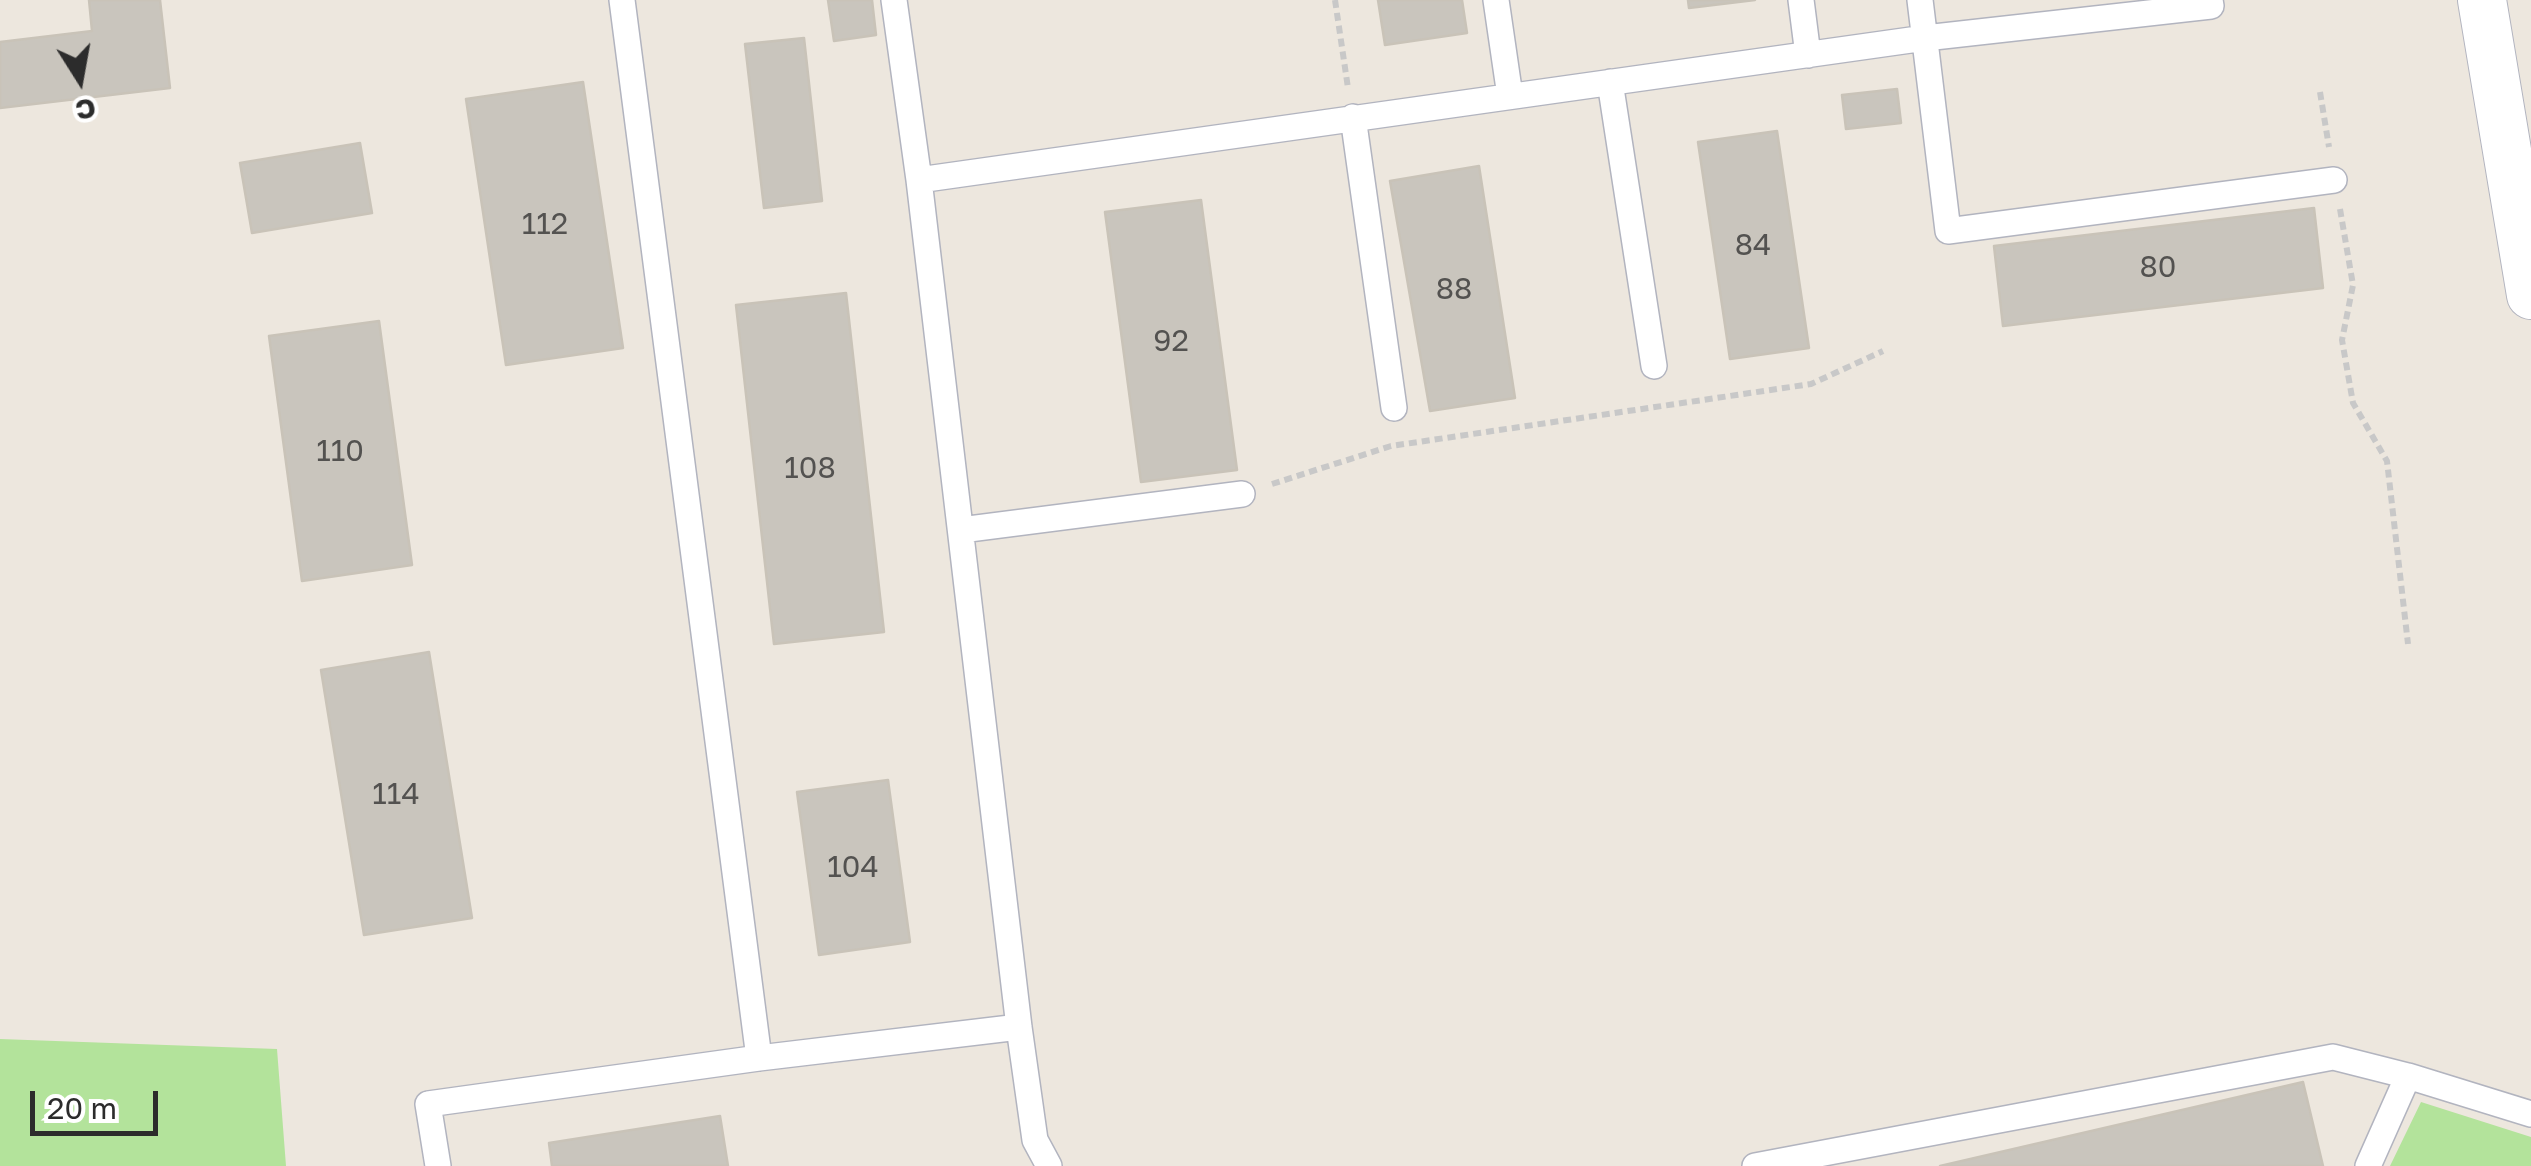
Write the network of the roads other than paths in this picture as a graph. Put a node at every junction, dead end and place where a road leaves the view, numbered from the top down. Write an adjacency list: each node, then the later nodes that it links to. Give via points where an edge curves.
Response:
1 (622, 0): 22 (lane)
2 (894, 0): 14 (lane)
3 (1496, 0): 11 (lane)
4 (1801, 0): 9 (lane)
5 (1920, 0): 8 (lane)
6 (2210, 0): 8 (lane, via 2211,6)
7 (2482, 0): 13 (street)
8 (1924, 38): 9 (lane); 15 (lane, via 1948,231)
9 (1808, 54): 10 (lane)
10 (1610, 82): 11 (lane); 17 (lane)
11 (1510, 96): 12 (lane)
12 (1353, 118): 14 (lane); 18 (lane)
13 (2519, 158): 16 (street)
14 (919, 180): 20 (lane)
15 (2334, 180)
16 (2531, 295)
17 (1654, 366)
18 (1394, 408)
19 (1242, 494): 20 (lane)
20 (961, 530): 21 (lane)
21 (1018, 1027): 22 (lane); 26 (lane, via 1036,1140)
22 (759, 1058): 25 (lane, via 428,1104)
23 (2408, 1076): 24 (lane); 27 (lane, via 2333,1056); 28 (lane)
24 (2531, 1114)
25 (438, 1166)
26 (1049, 1166)
27 (1756, 1166)
28 (2368, 1166)

